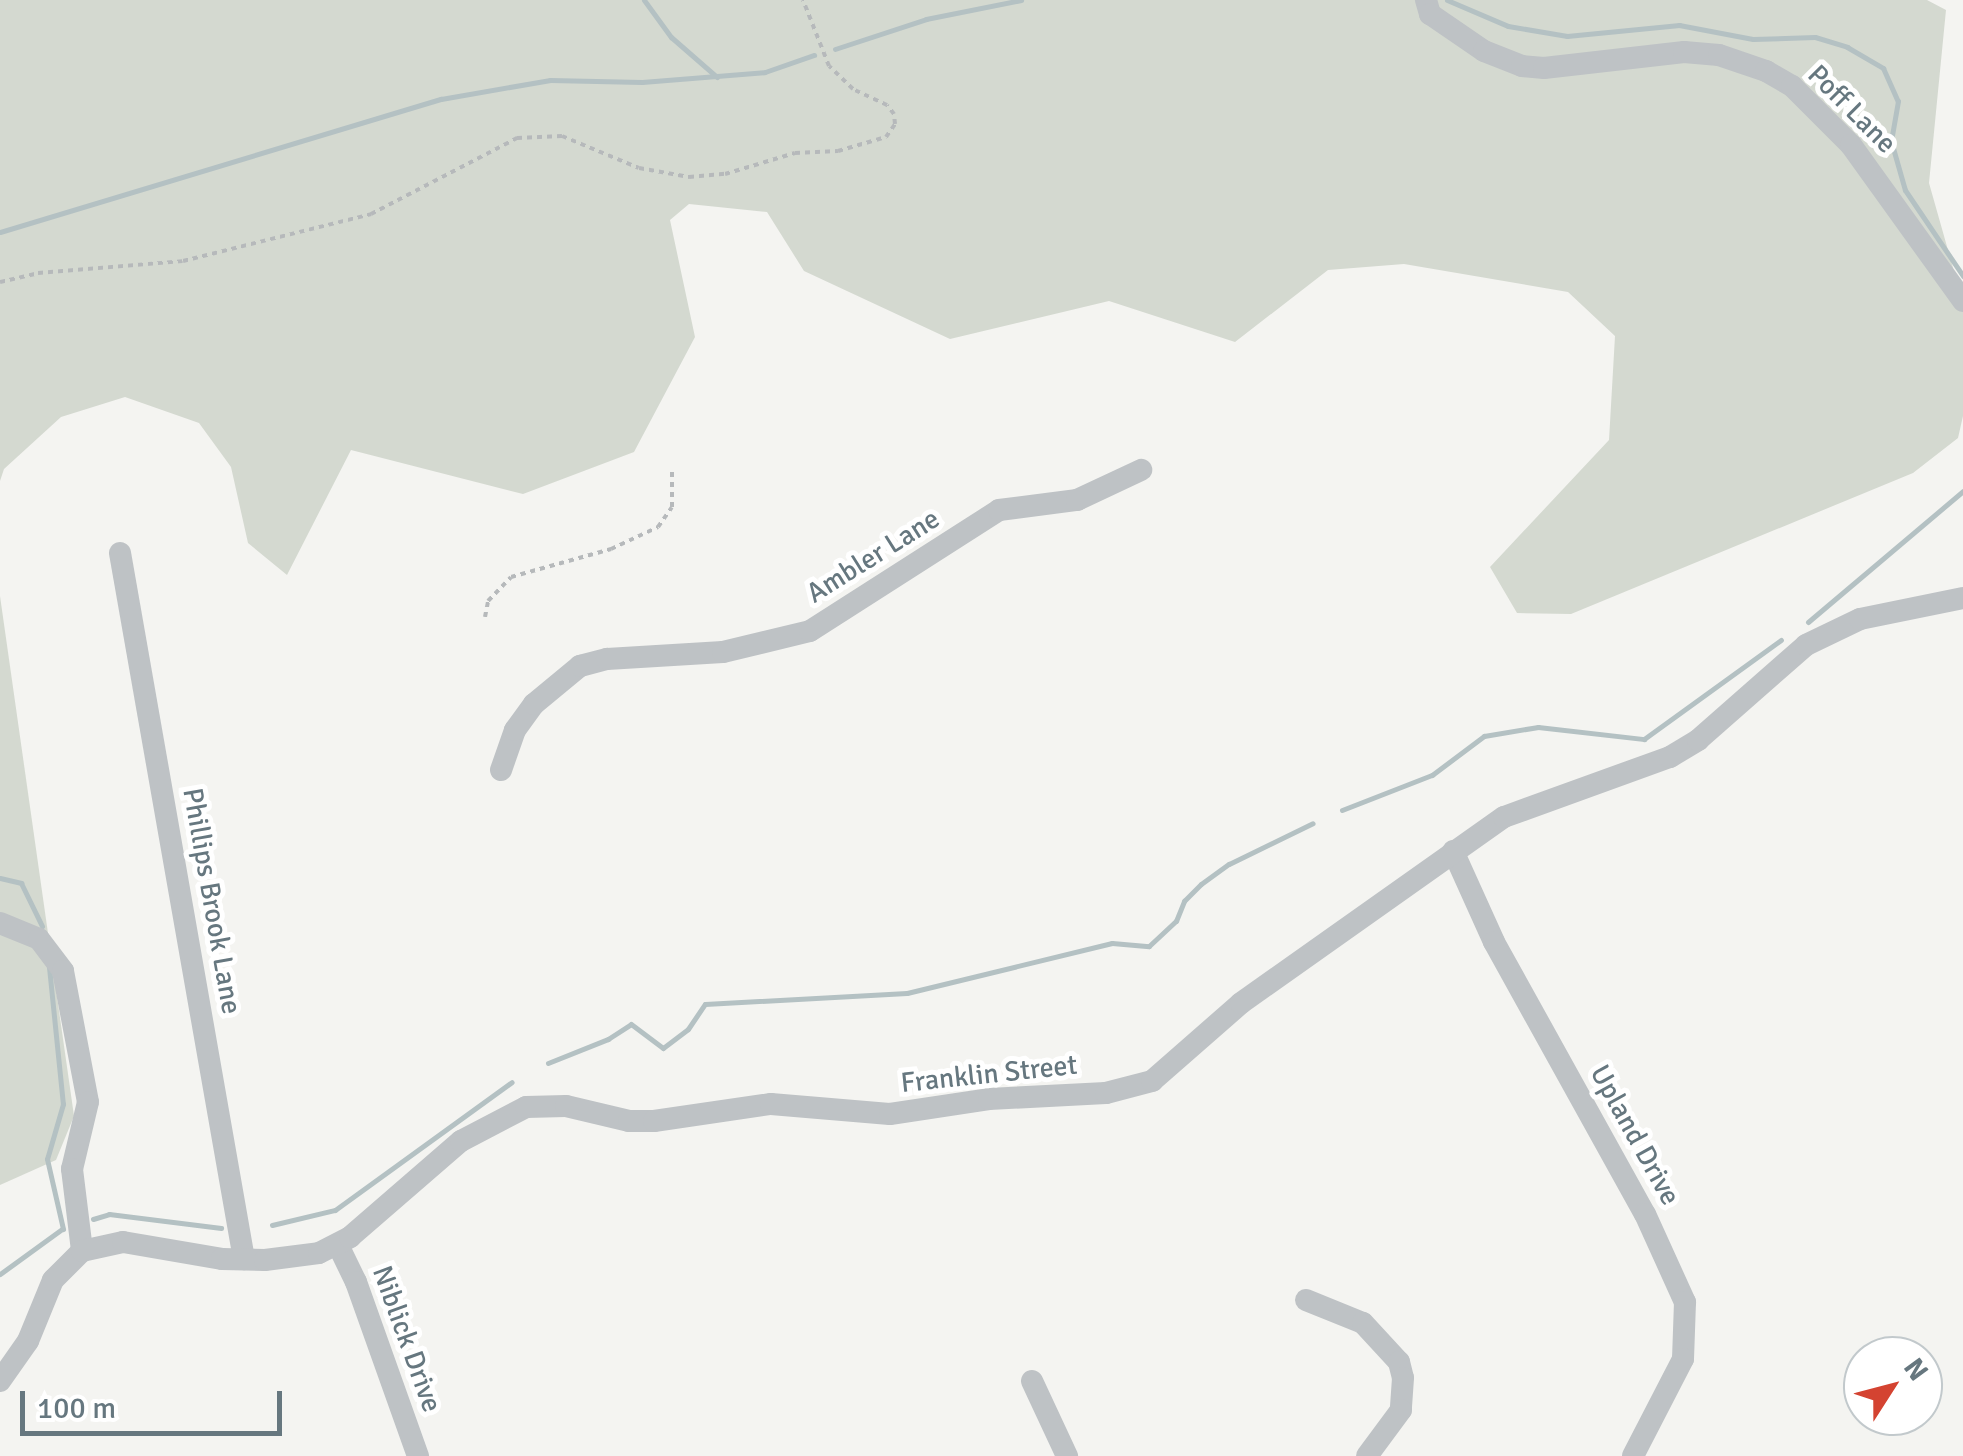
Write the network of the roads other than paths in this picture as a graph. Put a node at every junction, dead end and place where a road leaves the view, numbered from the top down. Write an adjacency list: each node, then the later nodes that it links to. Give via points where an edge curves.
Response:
1 (1426, 0): 2 (street, Poff Lane, via 1430,14 1470,42 1522,66 1684,52 1738,59 1766,71 1792,86 1852,144)
2 (1963, 301)
3 (1141, 470): 6 (street, Ambler Lane, via 1077,500 999,510 810,631 723,652 580,666 534,704 515,730)
4 (120, 553): 11 (street, Phillips Brook Lane)
5 (1963, 598): 7 (street, Franklin Street, via 1888,610 1806,645 1670,758 1528,805)
6 (502, 770)
7 (1452, 851): 9 (street, Franklin Street, via 1240,1003 1172,1068 1130,1090 989,1099 890,1114 771,1104 654,1121 566,1106 526,1107 461,1140); 18 (street, Upland Drive, via 1494,942 1646,1214 1685,1302 1683,1359)
8 (0, 923): 10 (street, via 39,939 63,971 88,1102 72,1169)
9 (338, 1245): 11 (street, Franklin Street, via 310,1255); 15 (street, Niblick Drive)
10 (82, 1251): 11 (street, Franklin Street, via 123,1242); 14 (street, via 53,1280 28,1340)
11 (244, 1260)
12 (1306, 1300): 17 (street, via 1364,1323 1398,1362 1401,1410)
13 (1032, 1380): 16 (street)
14 (0, 1381)
15 (418, 1456)
16 (1067, 1456)
17 (1367, 1456)
18 (1634, 1456)

